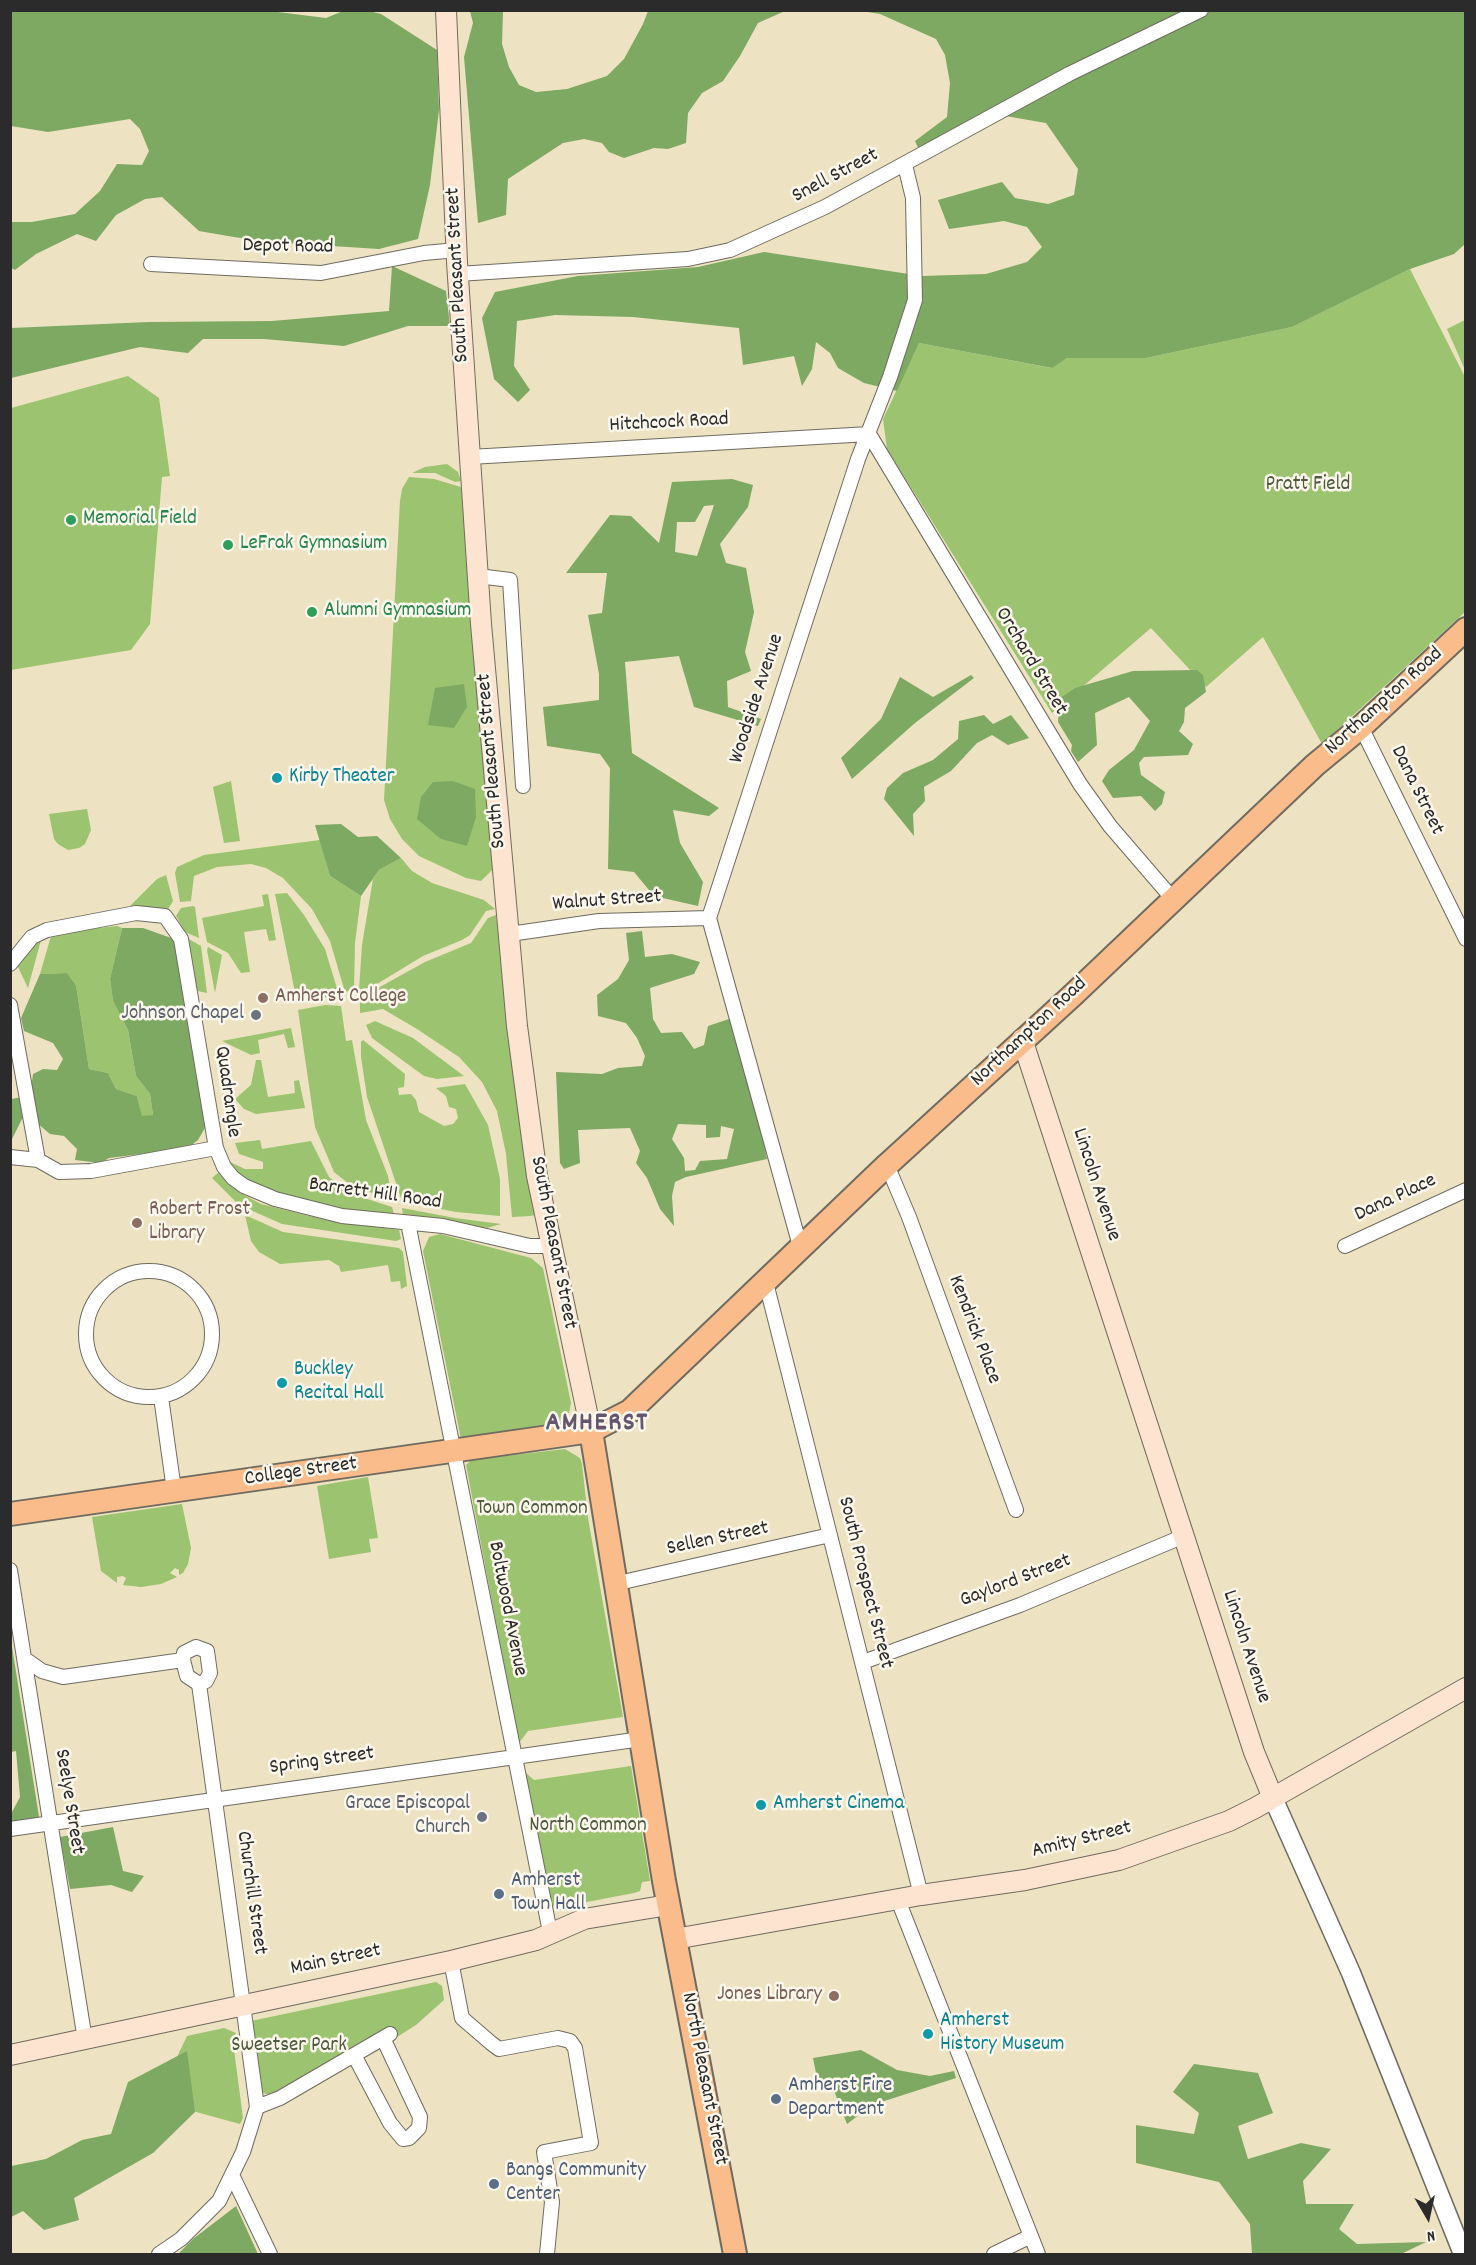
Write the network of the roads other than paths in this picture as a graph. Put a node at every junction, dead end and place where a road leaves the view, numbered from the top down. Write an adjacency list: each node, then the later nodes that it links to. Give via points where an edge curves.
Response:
1 (446, 10): 4 (main road, South Pleasant Street)
2 (1201, 10): 3 (street, Snell Street, via 1069,74)
3 (905, 165): 6 (street, Snell Street, via 786,227 721,253 688,259); 7 (street, Woodside Avenue, via 913,198 915,300)
4 (457, 250): 5 (street, Depot Road, via 321,273); 6 (main road, South Pleasant Street)
5 (152, 264)
6 (458, 274): 8 (main road, South Pleasant Street)
7 (869, 434): 8 (street, Hitchcock Road); 13 (street, Orchard Street, via 1080,784 1110,826); 14 (street, Woodside Avenue)
8 (470, 457): 9 (main road, South Pleasant Street)
9 (478, 576): 12 (street, South Pleasant Street, via 510,580); 15 (main road, South Pleasant Street)
10 (1466, 629): 11 (main road, Northampton Road)
11 (1360, 727): 13 (main road, Northampton Road); 16 (street, Dana Street)
12 (523, 786)
13 (1172, 898): 19 (main road, Northampton Road)
14 (709, 918): 15 (street, Walnut Street, via 599,921); 27 (street)
15 (510, 934): 26 (main road, South Pleasant Street, via 517,1026)
16 (1466, 939)
17 (10, 964): 20 (street, Quadrangle, via 32,937 47,930 136,913 165,916 181,939)
18 (10, 1005): 22 (street)
19 (1022, 1039): 23 (main road, Northampton Road); 37 (main road, Lincoln Avenue)
20 (216, 1148): 22 (street, Quadrangle, via 91,1171 59,1172); 25 (street, Barrett Hill Road, via 233,1178 275,1199 342,1216)
21 (10, 1157): 22 (street)
22 (38, 1160)
23 (887, 1165): 27 (main road, Northampton Road); 34 (street, Kendrick Place)
24 (1466, 1190): 28 (street, Dana Place)
25 (408, 1223): 26 (street, Barrett Hill Road, via 467,1230 530,1246); 32 (street, Boltwood Avenue)
26 (550, 1246): 31 (main road, South Pleasant Street)
27 (800, 1246): 29 (main road, Northampton Road)
28 (1345, 1246)
29 (766, 1283): 31 (main road, Northampton Road, via 644,1400); 36 (street, South Prospect Street)
30 (161, 1396): 30 (street, via 193,1380 204,1365 211,1348 211,1321 200,1296 188,1283 154,1271 136,1272 118,1278 93,1303 86,1320 85,1338 93,1364 110,1385 143,1398); 33 (street)
31 (591, 1431): 32 (main road, College Street); 39 (main road, South Pleasant Street)
32 (454, 1452): 33 (main road, College Street); 46 (street, Boltwood Avenue)
33 (174, 1490): 35 (main road, College Street)
34 (1016, 1510)
35 (10, 1514)
36 (830, 1535): 39 (street, Sellen Street); 42 (street, South Prospect Street)
37 (1184, 1536): 42 (street, Gaylord Street, via 1020,1605); 48 (main road, Lincoln Avenue, via 1254,1752)
38 (10, 1570): 40 (street, Seelye Street)
39 (614, 1584): 45 (main road, South Pleasant Street)
40 (24, 1659): 41 (street, Churchill Street, via 59,1677); 49 (street, Seelye Street)
41 (183, 1659): 43 (street, Churchill Street, via 187,1676); 43 (street, Churchill Street, via 189,1649 196,1647 207,1652 210,1677)
42 (863, 1662): 51 (street, South Prospect Street)
43 (199, 1684): 47 (street, Churchill Street)
44 (1466, 1688): 48 (main road, Amity Street)
45 (640, 1739): 46 (street, Spring Street); 53 (main road, South Pleasant Street)
46 (513, 1757): 47 (street, Spring Street); 54 (street, Boltwood Avenue)
47 (215, 1798): 49 (street, Spring Street); 57 (street, Churchill Street)
48 (1273, 1798): 51 (main road, Amity Street, via 1229,1821 1119,1860 1025,1880); 70 (street, Lincoln Avenue, via 1352,1973)
49 (51, 1823): 50 (street, Spring Street); 58 (street, Seelye Street)
50 (10, 1829)
51 (921, 1895): 52 (main road, Amity Street)
52 (898, 1899): 55 (main road, Amity Street); 63 (street)
53 (668, 1905): 54 (main road, Main Street, via 584,1920); 55 (main road, North Pleasant Street)
54 (550, 1932): 56 (main road, Main Street, via 536,1940)
55 (675, 1939): 67 (main road, North Pleasant Street)
56 (451, 1961): 57 (main road, Main Street); 66 (street, via 462,2018 499,2049 558,2038 570,2040 575,2048 591,2143 544,2152 552,2202)
57 (244, 2005): 58 (main road, Main Street); 61 (street, Churchill Street)
58 (85, 2040): 59 (main road, Main Street)
59 (10, 2055)
60 (354, 2055): 60 (street, via 390,2123 403,2139 409,2138 419,2128 420,2117 386,2036); 61 (street)
61 (257, 2108): 62 (street)
62 (233, 2177): 64 (street, via 204,2218); 65 (street)
63 (1031, 2236): 68 (street); 69 (street)
64 (159, 2254)
65 (270, 2254)
66 (547, 2254)
67 (735, 2254)
68 (994, 2254)
69 (1038, 2254)
70 (1463, 2254)

